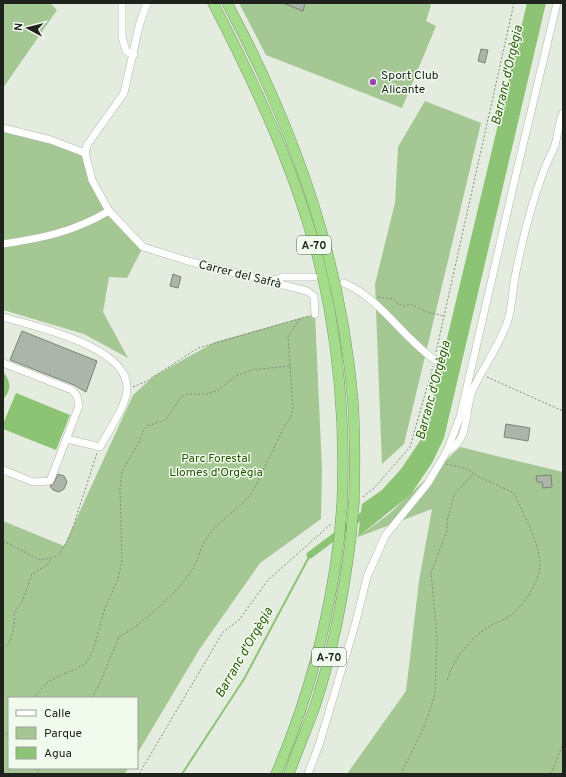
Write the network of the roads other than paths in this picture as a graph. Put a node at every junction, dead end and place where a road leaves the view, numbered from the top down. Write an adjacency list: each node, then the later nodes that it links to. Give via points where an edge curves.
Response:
1 (122, 3): 6 (street, via 122,43 126,51)
2 (147, 3): 6 (street, via 139,26)
3 (213, 3): 22 (highway, A-70, bridge, via 248,70 294,183 329,306 340,379 342,506 330,602 318,656 297,724)
4 (227, 3): 23 (highway, A-70, bridge, via 288,137 317,216 342,319 353,402 354,502 344,590 332,646 315,704)
5 (557, 3): 20 (street, via 516,170 470,377 460,417)
6 (134, 55): 9 (street, via 124,93 87,145)
7 (563, 113): 20 (street, via 520,251 507,325 472,393 462,437)
8 (3, 128): 9 (street, via 51,140)
9 (85, 153): 10 (street, Carrer del Safrà, via 92,180)
10 (109, 211): 11 (street, via 87,224 41,239); 13 (street, Carrer del Safrà, via 143,247)
11 (3, 244)
12 (314, 277): 13 (street, via 283,277)
13 (268, 282): 15 (street, Carrer del Safrà, via 307,291 314,296)
14 (344, 283): 17 (street, via 366,296)
15 (315, 314)
16 (3, 317): 19 (street, via 84,342 113,360 123,372 127,389 122,407 100,447)
17 (434, 360)
18 (3, 363): 19 (street, via 72,390 77,396 79,406)
19 (67, 439): 21 (street, via 50,480 33,482)
20 (447, 452): 24 (street, via 428,483 385,536 367,577 355,625)
21 (3, 470)
22 (276, 774)
23 (288, 774)
24 (308, 774)

